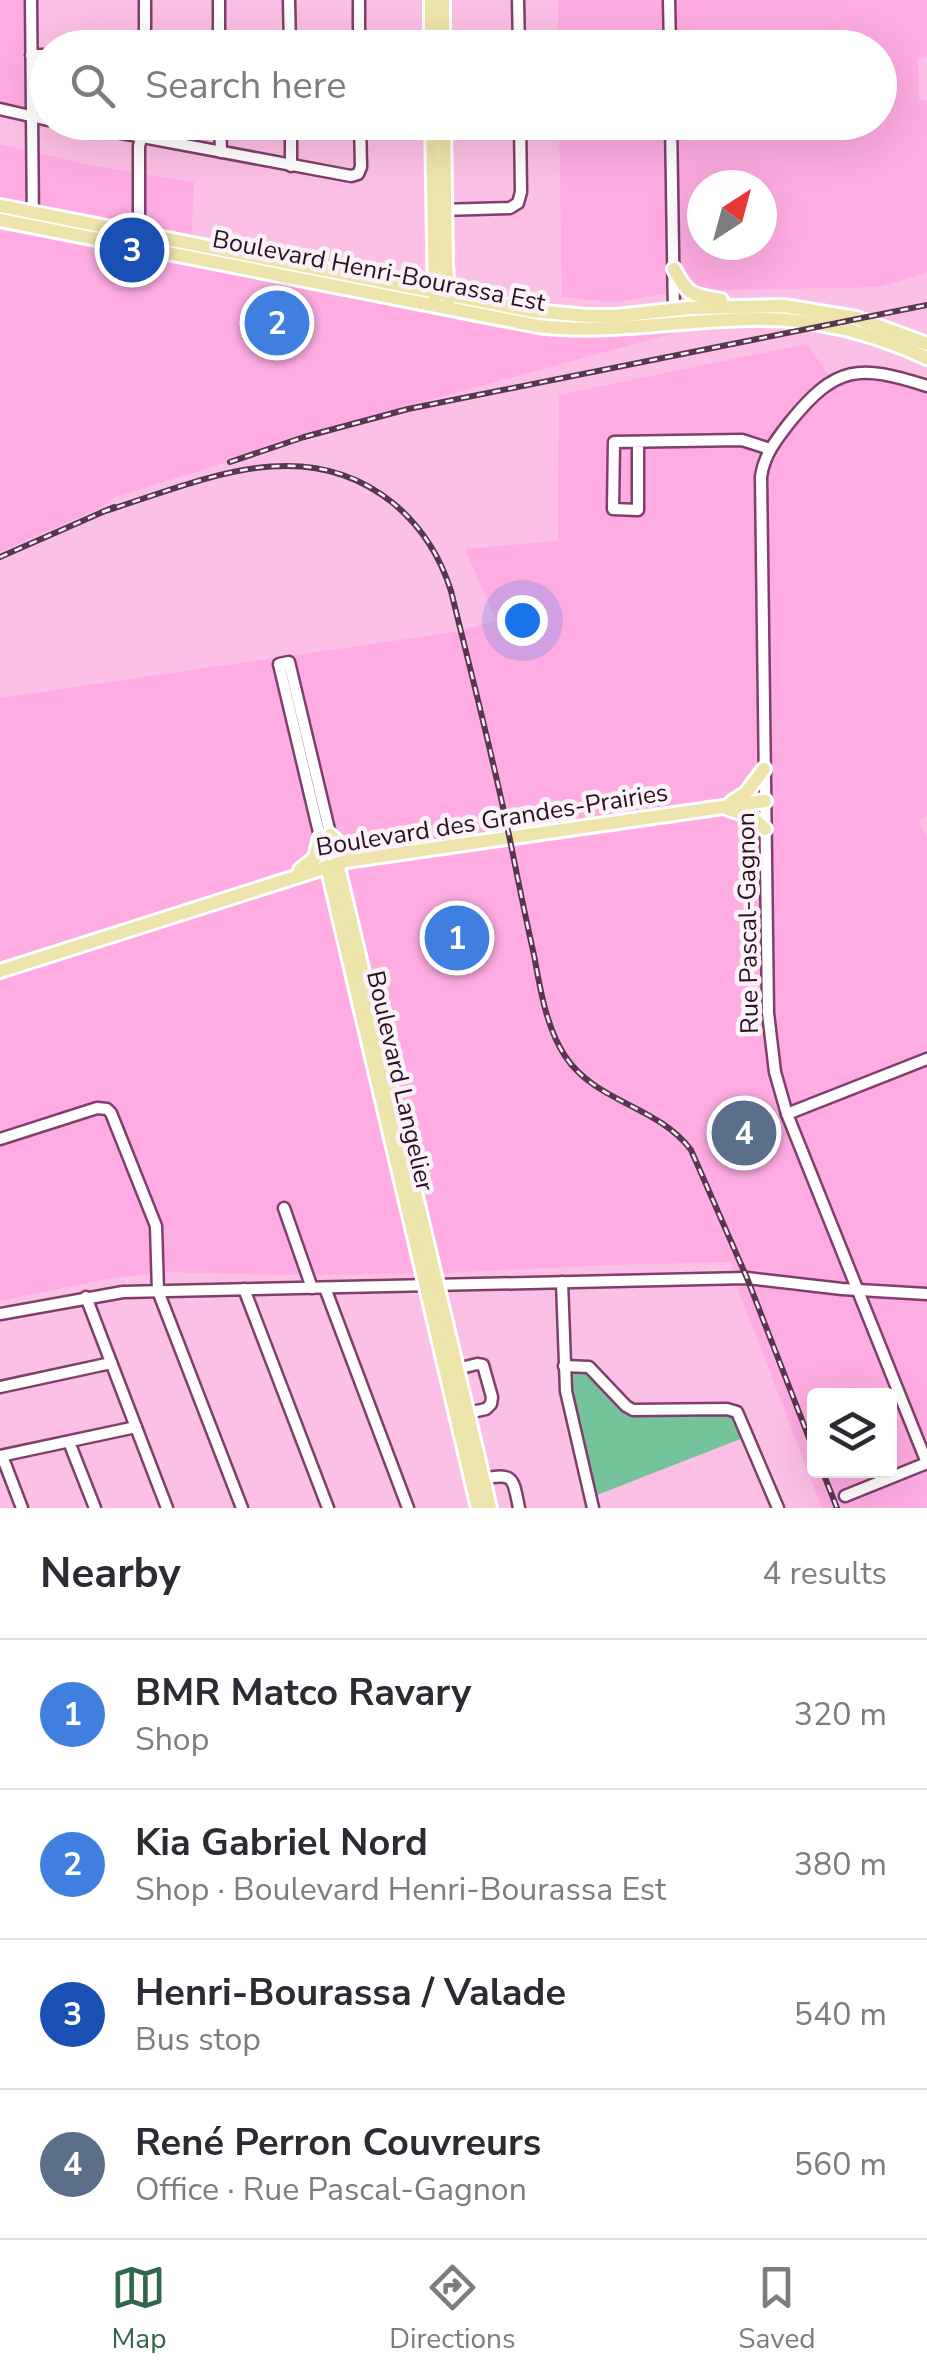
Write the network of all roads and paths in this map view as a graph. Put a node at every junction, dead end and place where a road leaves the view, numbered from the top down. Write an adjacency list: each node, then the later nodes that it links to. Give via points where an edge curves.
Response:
1 (31, 0): 10 (street)
2 (144, 0): 11 (street)
3 (218, 0): 12 (street)
4 (289, 0): 13 (street)
5 (359, 0): 14 (street)
6 (431, 0): 15 (main road)
7 (443, 0): 16 (main road)
8 (518, 0): 17 (street)
9 (669, 0): 18 (street)
10 (32, 30)
11 (145, 30)
12 (219, 30)
13 (290, 30)
14 (360, 30)
15 (431, 30)
16 (444, 30)
17 (519, 30)
18 (670, 30)
19 (0, 109): 20 (street)
20 (30, 116)
21 (32, 140): 35 (street)
22 (141, 140): 37 (street)
23 (153, 140): 31 (street)
24 (220, 140): 31 (street)
25 (291, 140): 32 (street)
26 (360, 140): 32 (street, via 358,174)
27 (434, 140): 34 (main road)
28 (443, 140): 34 (main road)
29 (520, 140): 34 (street, via 518,203)
30 (671, 140): 38 (street)
31 (220, 152): 32 (street)
32 (292, 166)
33 (0, 206): 35 (main road, Boulevard Henri-Bourassa Est)
34 (440, 210): 39 (main road)
35 (33, 219): 36 (main road, Boulevard Henri-Bourassa Est); 37 (main road, Boulevard Henri-Bourassa Est)
36 (0, 220)
37 (140, 239): 39 (main road, Boulevard Henri-Bourassa Est); 40 (main road, Boulevard Henri-Bourassa Est)
38 (674, 269): 41 (main road, via 690,294); 43 (street)
39 (442, 292): 40 (main road); 42 (main road); 43 (main road, Boulevard Henri-Bourassa Est, via 576,315)
40 (436, 306): 42 (main road, Boulevard Henri-Bourassa Est)
41 (737, 306): 43 (main road, Boulevard Henri-Bourassa Est); 45 (main road, Boulevard Henri-Bourassa Est, via 835,314)
42 (452, 310): 44 (main road, Boulevard Henri-Bourassa Est, via 565,329)
43 (674, 310): 44 (street)
44 (676, 325): 46 (main road, Boulevard Henri-Bourassa Est, via 807,322 858,332)
45 (927, 344)
46 (927, 358)
47 (927, 386): 49 (street, Rue Pascal-Gagnon, via 878,372 833,381)
48 (638, 442): 48 (street, via 614,442 613,510 638,510); 49 (street, via 742,440)
49 (770, 449): 51 (street, Rue Pascal-Gagnon, via 761,485)
50 (284, 663): 55 (street, Boulevard Langelier)
51 (764, 769): 52 (street, Rue Pascal-Gagnon); 53 (main road, via 746,794)
52 (765, 801): 53 (main road, Boulevard des Grandes-Prairies); 54 (street, Rue Pascal-Gagnon)
53 (721, 807): 54 (main road, via 745,813); 56 (main road, Boulevard des Grandes-Prairies)
54 (765, 829): 63 (street, Rue Pascal-Gagnon, via 768,1013)
55 (325, 837): 56 (main road); 57 (street, Boulevard Langelier); 58 (main road, via 315,858)
56 (364, 858): 57 (main road, Boulevard des Grandes-Prairies); 59 (main road)
57 (332, 864): 58 (main road, Boulevard des Grandes-Prairies); 59 (main road, Boulevard Langelier); 60 (main road, Boulevard Langelier)
58 (285, 879): 60 (main road, via 319,879); 61 (main road, Boulevard des Grandes-Prairies)
59 (344, 890): 67 (main road, Boulevard Langelier)
60 (336, 906): 67 (main road, Boulevard Langelier)
61 (0, 971)
62 (927, 1059): 63 (street)
63 (787, 1114): 70 (street, Rue Pascal-Gagnon)
64 (0, 1139): 71 (street, via 107,1109 156,1226)
65 (284, 1208): 68 (street)
66 (562, 1282): 67 (street); 70 (street, via 747,1278); 76 (street)
67 (431, 1285): 68 (street); 77 (main road, Boulevard Langelier); 92 (main road, Boulevard Langelier)
68 (319, 1288): 69 (street); 91 (street)
69 (244, 1290): 71 (street); 90 (street)
70 (856, 1290): 72 (street); 83 (street, Rue Pascal-Gagnon)
71 (158, 1291): 73 (street); 89 (street)
72 (927, 1294)
73 (86, 1297): 74 (street); 75 (street)
74 (0, 1314)
75 (111, 1363): 78 (street); 80 (street)
76 (564, 1366): 95 (street); 96 (street, via 592,1368 632,1410 738,1412)
77 (457, 1369): 79 (main road, Boulevard Langelier); 79 (street, via 483,1365 492,1397 489,1407)
78 (0, 1387)
79 (467, 1413): 84 (main road, Boulevard Langelier)
80 (136, 1427): 81 (street); 88 (street)
81 (69, 1442): 82 (street); 87 (street)
82 (1, 1456): 86 (street)
83 (927, 1463): 85 (street)
84 (483, 1478): 93 (main road, Boulevard Langelier); 94 (street, via 509,1476)
85 (845, 1496)
86 (22, 1508)
87 (95, 1508)
88 (167, 1508)
89 (242, 1508)
90 (328, 1508)
91 (408, 1508)
92 (478, 1508)
93 (490, 1508)
94 (519, 1508)
95 (593, 1508)
96 (778, 1508)

